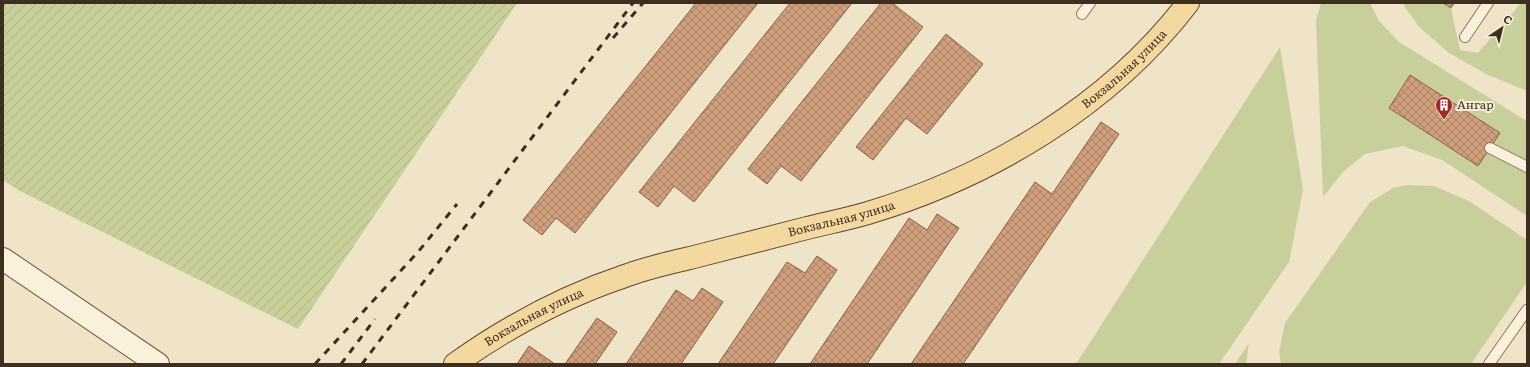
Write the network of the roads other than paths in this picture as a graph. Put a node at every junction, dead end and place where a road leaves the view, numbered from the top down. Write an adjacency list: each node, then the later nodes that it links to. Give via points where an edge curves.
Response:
1 (1090, 3): 4 (lane)
2 (1188, 3): 11 (main road, Вокзальная улица, via 1142,54 1099,94 1049,131 990,164 928,192 868,213 626,275 549,308 505,331)
3 (1488, 3): 5 (lane)
4 (1082, 14)
5 (1465, 37)
6 (1490, 148): 7 (lane)
7 (1527, 167)
8 (3, 259): 10 (main road)
9 (1527, 310): 12 (lane)
10 (158, 364)
11 (455, 364)
12 (1489, 364)

